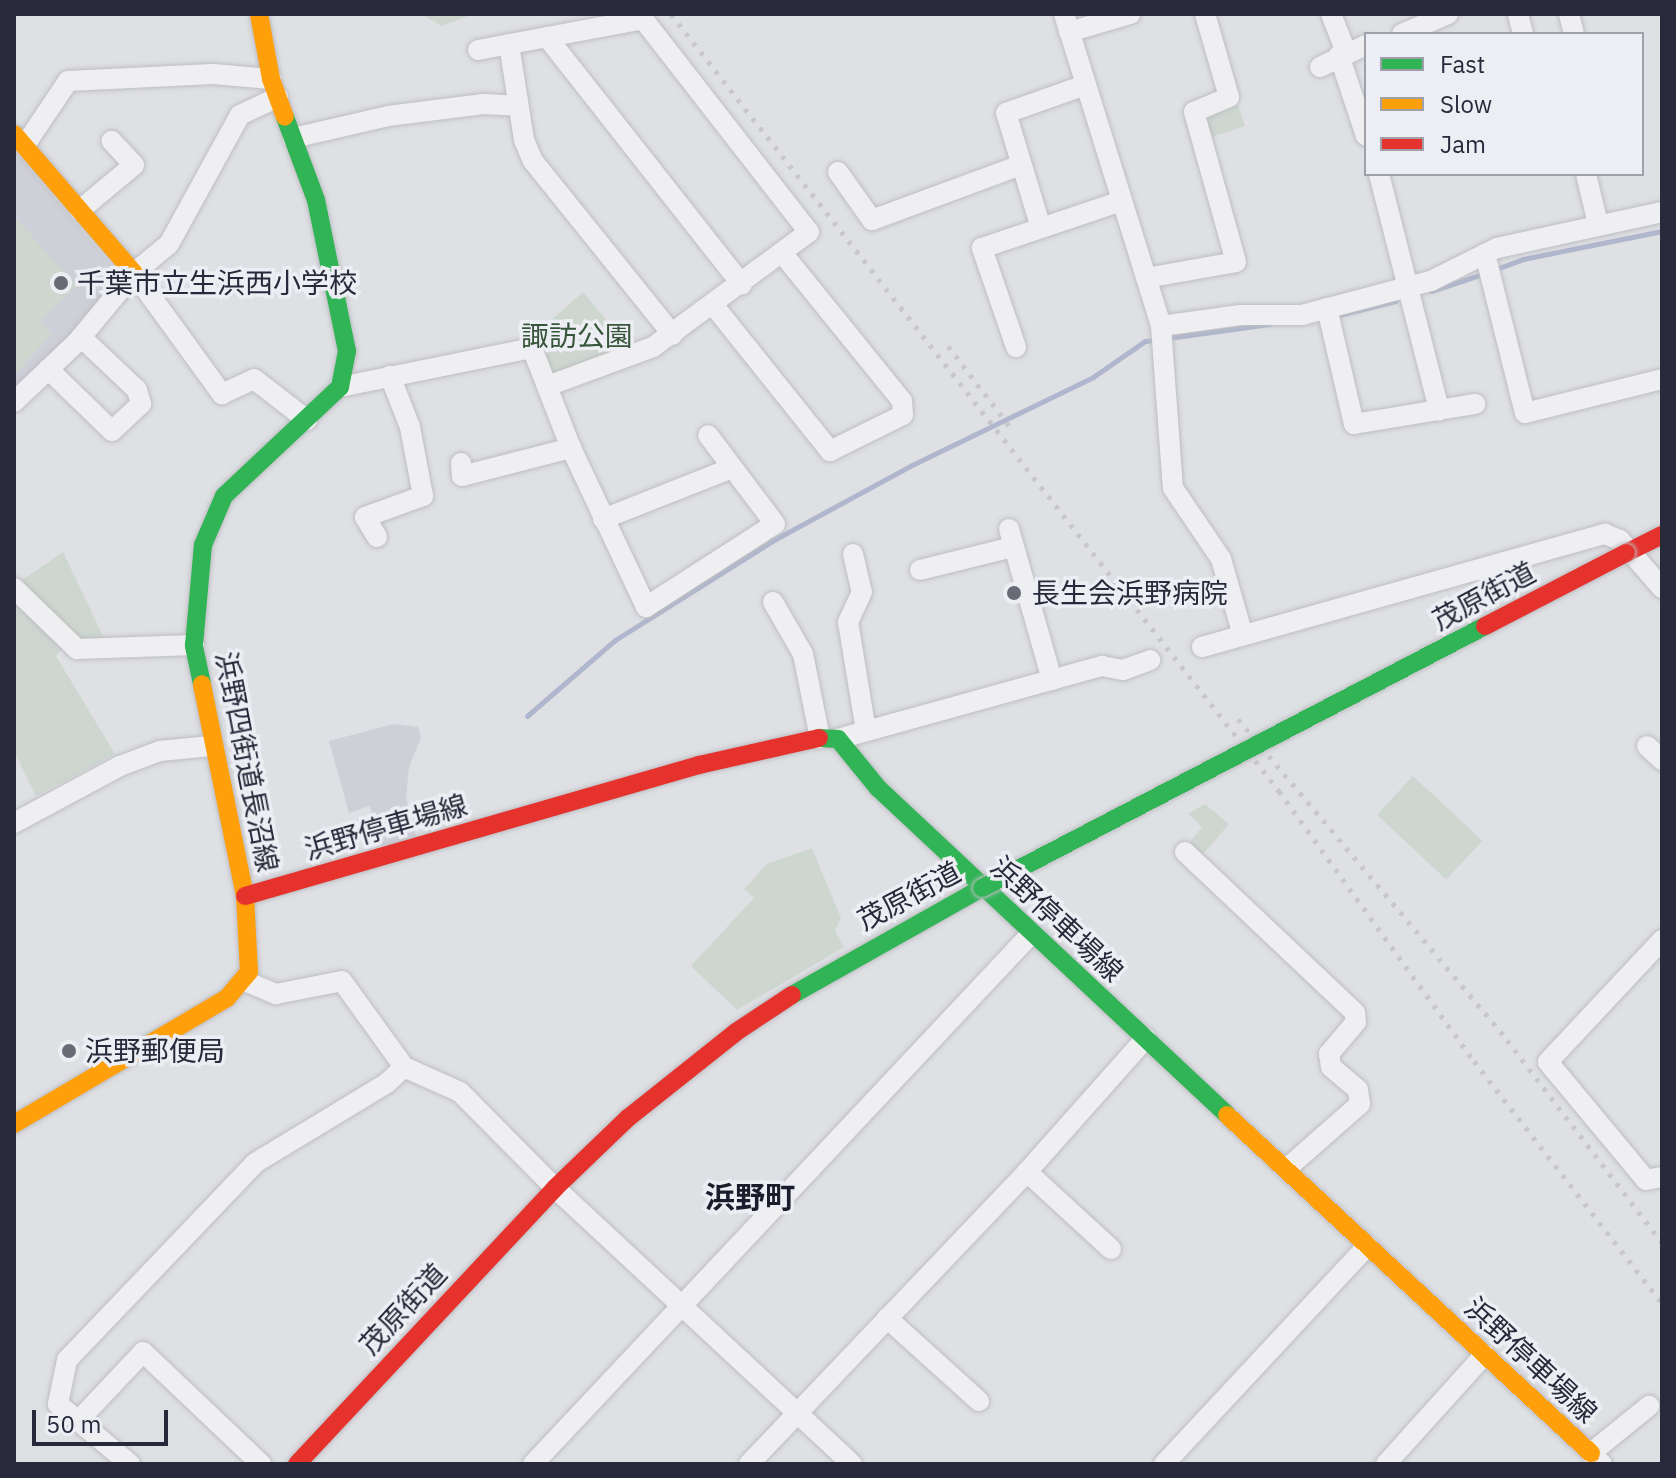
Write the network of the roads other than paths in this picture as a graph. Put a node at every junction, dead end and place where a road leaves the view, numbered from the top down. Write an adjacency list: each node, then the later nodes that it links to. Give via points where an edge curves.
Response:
1 (259, 14): 14 (main road)
2 (1130, 14): 6 (street)
3 (1205, 14): 32 (street, via 1229,97 1194,112 1236,262)
4 (1331, 14): 11 (street)
5 (1448, 14): 7 (street)
6 (1067, 23): 13 (street)
7 (1415, 28)
8 (547, 37): 9 (street); 29 (street, via 643,19 809,232); 33 (street)
9 (509, 44): 10 (street); 15 (street)
10 (478, 50)
11 (1350, 51): 12 (street); 16 (street)
12 (1320, 67)
13 (1085, 85): 20 (street, via 1006,113); 24 (street)
14 (275, 88): 17 (main road); 18 (street, via 213,74 68,81); 31 (street, via 240,115 169,244)
15 (517, 106): 17 (street, via 483,104 388,116); 38 (street, via 533,161)
16 (1364, 125)
17 (293, 138): 45 (main road, via 316,200 345,339)
18 (20, 140): 25 (main road)
19 (112, 141): 25 (street, via 134,165)
20 (1021, 165): 21 (street, via 872,220); 28 (street)
21 (838, 172)
22 (1380, 176): 34 (street)
23 (1586, 176): 27 (street)
24 (1122, 201): 28 (street); 32 (street)
25 (80, 210): 31 (main road)
26 (1662, 212): 27 (street)
27 (1598, 224): 30 (street)
28 (1041, 228): 40 (street, via 982,248)
29 (783, 254): 33 (street); 35 (street, via 902,401 903,415 830,451)
30 (1485, 254): 34 (street, via 1431,281); 43 (street, via 1525,413)
31 (134, 273): 39 (street); 49 (street, via 222,394 254,379)
32 (1146, 278): 37 (street)
33 (742, 285): 35 (street)
34 (1407, 285): 36 (street); 48 (street)
35 (714, 306): 38 (street)
36 (1327, 308): 37 (street, via 1302,315 1240,315); 48 (street, via 1354,424)
37 (1161, 326): 63 (street, via 1173,488 1221,559)
38 (673, 335): 44 (street)
39 (81, 337): 41 (street); 41 (street, via 137,390 141,404 112,431)
40 (1016, 347)
41 (48, 369): 46 (street)
42 (390, 376): 44 (street, via 532,348); 45 (street); 56 (street, via 410,427 423,496 365,517)
43 (1662, 379)
44 (550, 385): 51 (street)
45 (340, 387): 49 (main road, 浜野四街道長沼線)
46 (14, 402)
47 (1475, 404): 48 (street)
48 (1439, 410)
49 (307, 420): 64 (main road, 浜野四街道長沼線, via 217,507 203,545)
50 (708, 435): 53 (street)
51 (571, 448): 52 (street, via 462,476); 54 (street)
52 (461, 463)
53 (732, 468): 54 (street); 54 (street, via 775,524 646,607)
54 (603, 519)
55 (1662, 535): 57 (main road, 茂原街道)
56 (377, 537)
57 (1626, 553): 61 (street); 63 (street, via 1620,540 1605,534); 75 (main road, 茂原街道, bridge)
58 (853, 554): 68 (street, via 862,592 848,622)
59 (920, 570): 67 (street, via 1011,538)
60 (14, 588): 64 (street, via 77,649)
61 (1662, 588)
62 (773, 602): 69 (street, via 803,654)
63 (1243, 635): 65 (street)
64 (194, 645): 70 (main road, 浜野四街道長沼線)
65 (1202, 647)
66 (1150, 660): 67 (street)
67 (1052, 680): 68 (street)
68 (866, 731): 69 (street)
69 (829, 738): 75 (main road, 浜野停車場線); 76 (main road, 浜野停車場線, via 681,770)
70 (211, 746): 73 (street, via 160,751 120,766); 76 (main road, 浜野四街道長沼線)
71 (1647, 746): 72 (street)
72 (1662, 760)
73 (14, 823)
74 (1185, 852): 83 (street, via 1355,1013 1356,1022 1329,1054 1331,1067 1358,1090 1360,1104)
75 (982, 888): 77 (main road, 浜野停車場線); 86 (main road, 茂原街道, via 736,1032 628,1118)
76 (245, 896): 79 (main road, 浜野四街道長沼線, via 251,958)
77 (1031, 934): 80 (main road, 浜野停車場線); 89 (street)
78 (1662, 940): 85 (street, via 1548,1062 1646,1180)
79 (245, 981): 81 (street, via 276,994 342,981); 82 (main road, via 227,998)
80 (1146, 1038): 83 (main road, 浜野停車場線); 84 (street)
81 (404, 1067): 86 (street, via 460,1092); 95 (street, via 387,1083 255,1163 119,1301 67,1360 58,1404)
82 (14, 1124)
83 (1286, 1169): 87 (main road, 浜野停車場線)
84 (1027, 1172): 88 (street); 90 (street)
85 (1662, 1177)
86 (555, 1188): 89 (street); 99 (main road, 茂原街道)
87 (1367, 1246): 91 (main road, 浜野停車場線); 103 (street)
88 (1111, 1249)
89 (683, 1305): 94 (street); 100 (street)
90 (887, 1318): 92 (street); 94 (street)
91 (1484, 1355): 96 (main road, 浜野停車場線); 104 (street)
92 (979, 1401)
93 (1649, 1406): 96 (street)
94 (797, 1412): 101 (street); 102 (street)
95 (79, 1420): 97 (street); 98 (street, via 143,1352)
96 (1596, 1459)
97 (130, 1464)
98 (261, 1464)
99 (297, 1464)
100 (533, 1464)
101 (749, 1464)
102 (852, 1464)
103 (1164, 1464)
104 (1386, 1464)

